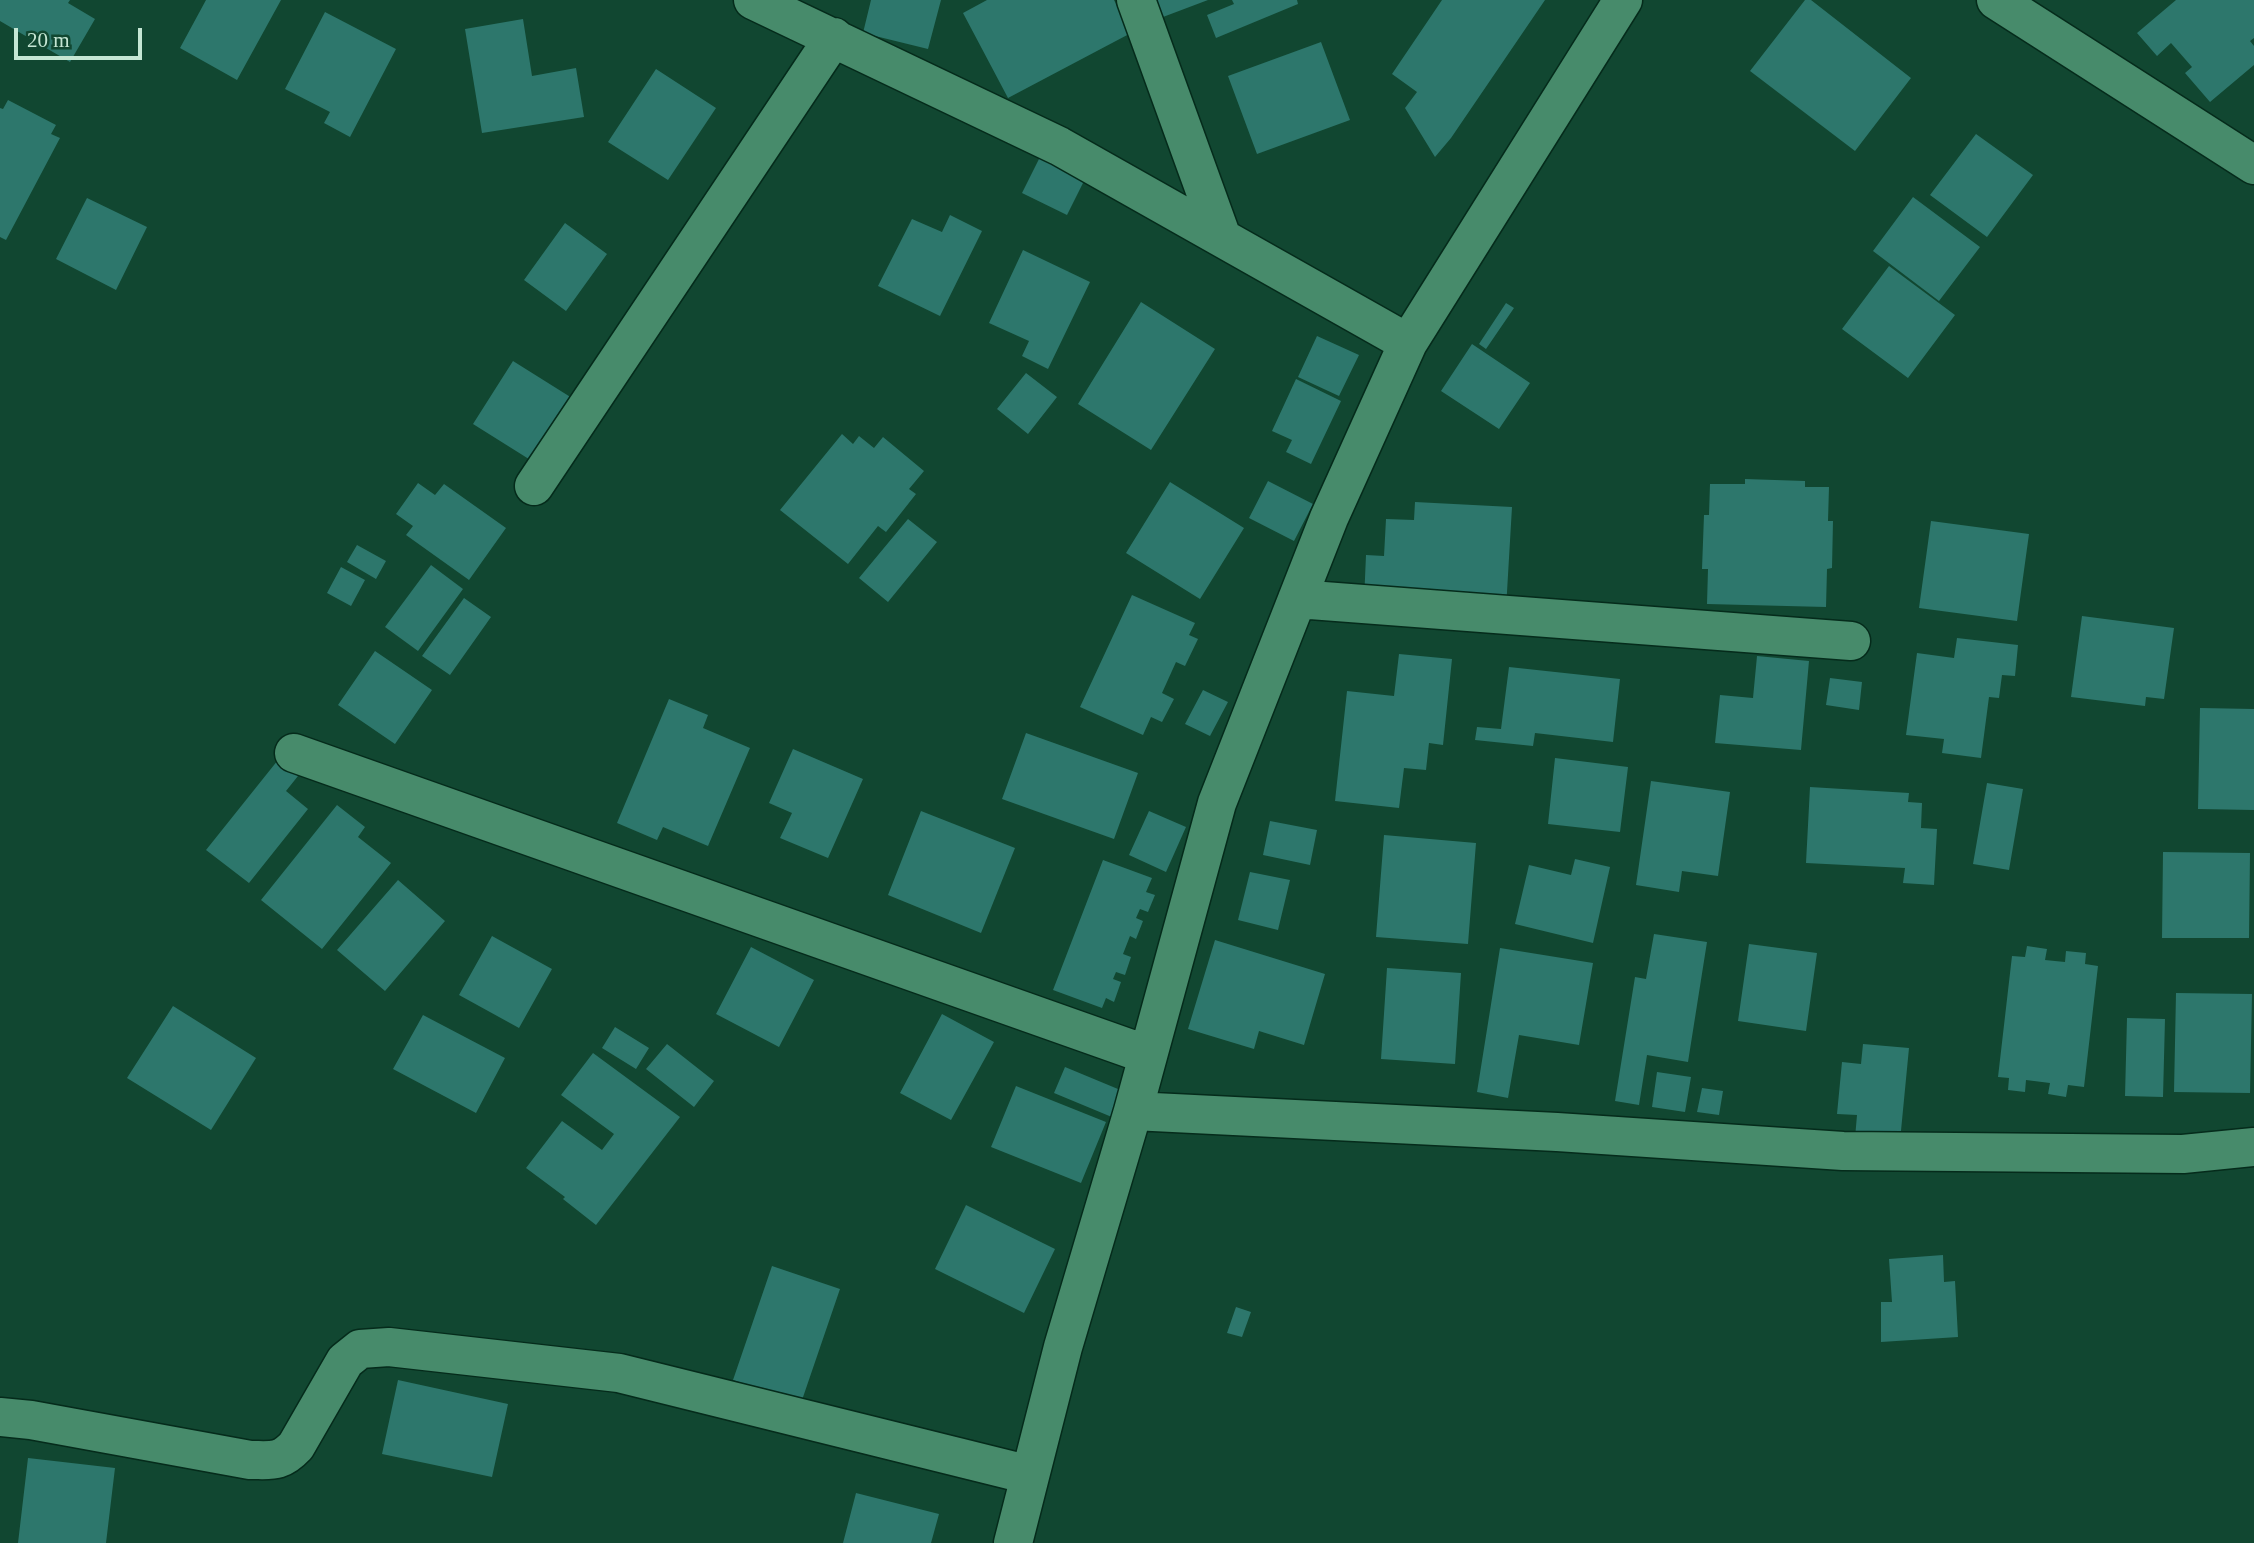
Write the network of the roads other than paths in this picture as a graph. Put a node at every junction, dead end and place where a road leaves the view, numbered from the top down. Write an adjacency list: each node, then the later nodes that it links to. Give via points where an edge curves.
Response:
1 (753, 0): 5 (street)
2 (1136, 0): 7 (street)
3 (1623, 0): 8 (street)
4 (1996, 0): 6 (street)
5 (834, 37): 7 (street, via 1059,146); 9 (street)
6 (2254, 165)
7 (1221, 235): 8 (street)
8 (1408, 342): 10 (street)
9 (534, 486)
10 (1297, 599): 11 (street); 13 (street, via 1217,803)
11 (1852, 641)
12 (295, 753): 13 (street)
13 (1148, 1055): 14 (street)
14 (1133, 1111): 15 (street, via 1843,1152 2183,1154); 17 (street)
15 (2254, 1147)
16 (0, 1417): 17 (street, via 250,1460 279,1460 296,1446 345,1362 360,1349 389,1347 619,1373)
17 (1030, 1475): 18 (street)
18 (1013, 1543)

